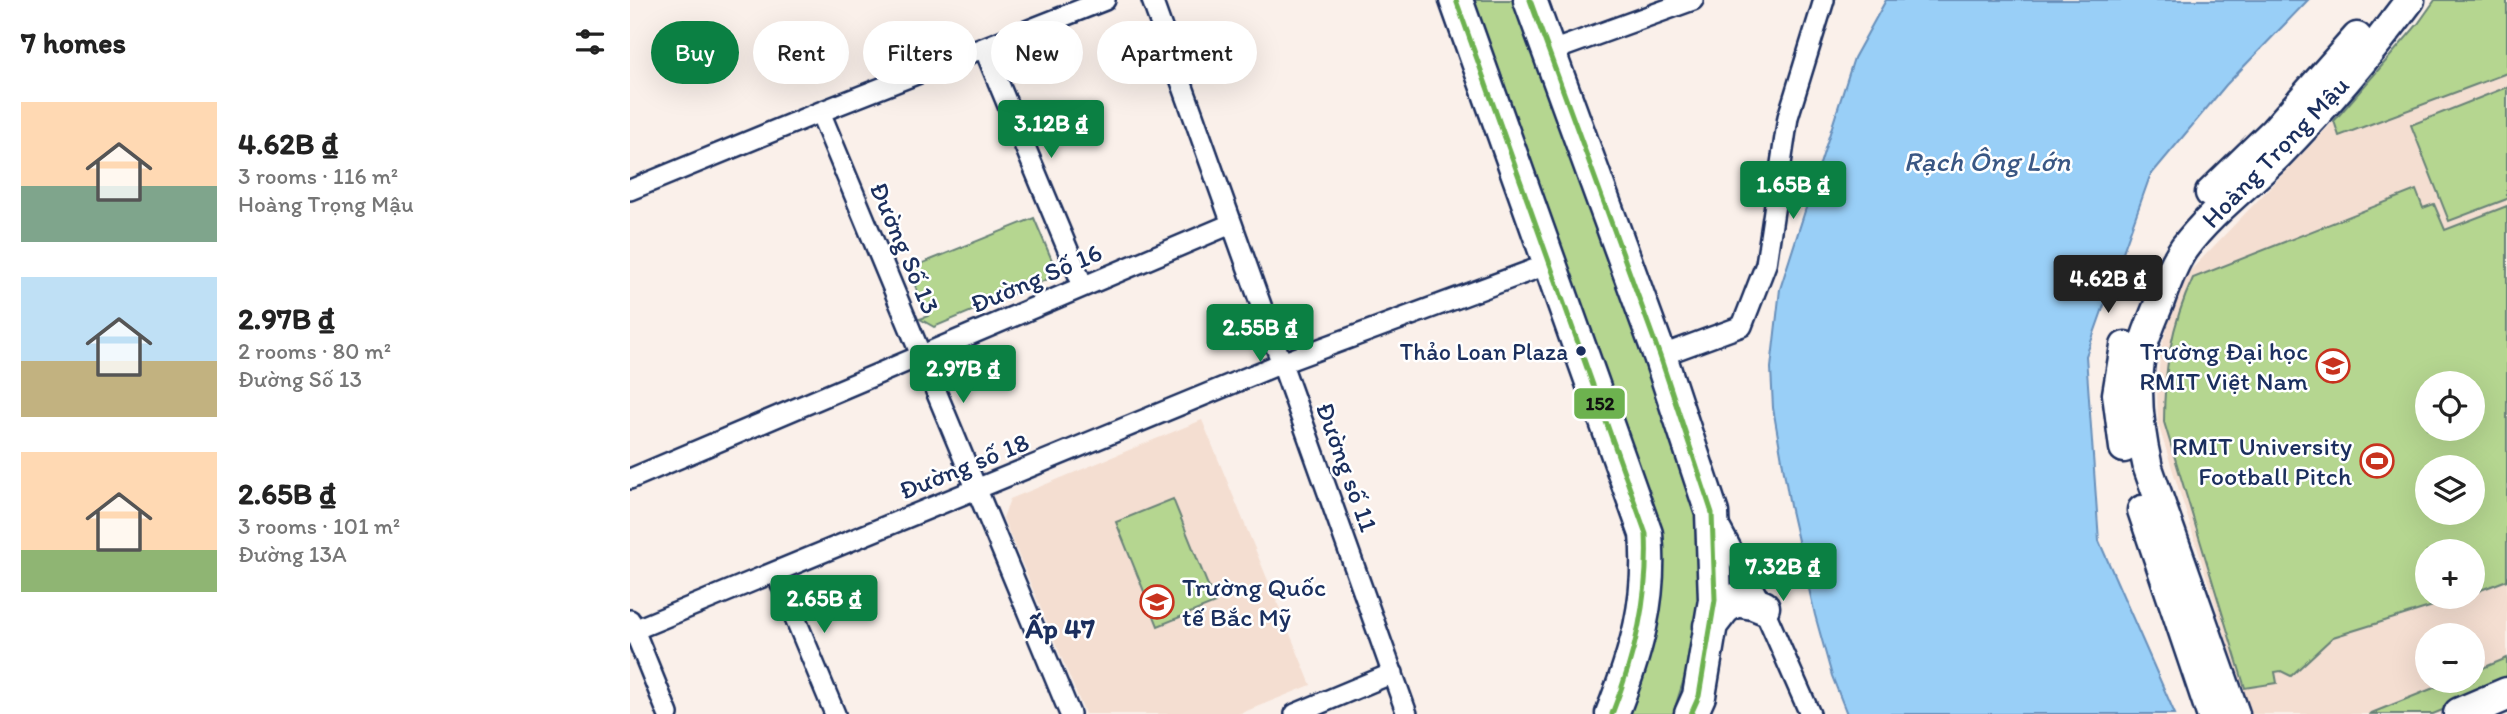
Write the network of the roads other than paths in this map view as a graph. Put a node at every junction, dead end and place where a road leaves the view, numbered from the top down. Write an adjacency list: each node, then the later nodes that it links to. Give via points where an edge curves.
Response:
1 (1105, 0): 9 (street)
2 (1152, 0): 13 (street, Đường số 11)
3 (1456, 0): 14 (main road)
4 (1530, 0): 10 (main road)
5 (1824, 0): 17 (street, via 1788,117 1766,264 1742,326)
6 (2388, 0): 36 (main road, Hoàng Trọng Mậu, via 2169,243 2127,335 2118,394 2123,445)
7 (2410, 0): 37 (main road, Hoàng Trọng Mậu, via 2287,145 2183,250 2143,346 2138,398 2148,468)
8 (1690, 1): 10 (street)
9 (984, 48): 11 (street); 15 (street)
10 (1549, 52): 17 (main road)
11 (820, 112): 12 (street); 16 (street, Đường Số 13)
12 (630, 190)
13 (1231, 223): 15 (street, Đường Số 16); 18 (street, Đường số 11)
14 (1549, 264): 18 (street, Đường số 18); 33 (main road, via 1646,534 1647,597 1632,665)
15 (1083, 286): 16 (street, Đường Số 16)
16 (921, 355): 19 (street, Đường Số 16); 20 (street, Đường Số 13)
17 (1660, 356): 21 (main road)
18 (1282, 363): 20 (street, Đường số 18); 26 (street, Đường số 11)
19 (630, 479)
20 (977, 489): 22 (street, Đường số 18); 30 (street, Đường Số 13)
21 (1712, 513): 23 (street); 25 (main road, via 1715,600)
22 (776, 572): 24 (street, Đường số 18); 29 (street)
23 (1763, 607): 25 (main road, via 1735,600); 35 (street)
24 (632, 625): 28 (street)
25 (1710, 626): 34 (main road, via 1699,696)
26 (1393, 673): 31 (street); 32 (street, Đường số 11)
27 (2507, 694): 38 (main road)
28 (668, 714)
29 (835, 714)
30 (1070, 714)
31 (1295, 714)
32 (1407, 714)
33 (1612, 714)
34 (1691, 714)
35 (1810, 714)
36 (2211, 714)
37 (2235, 714)
38 (2460, 714)

